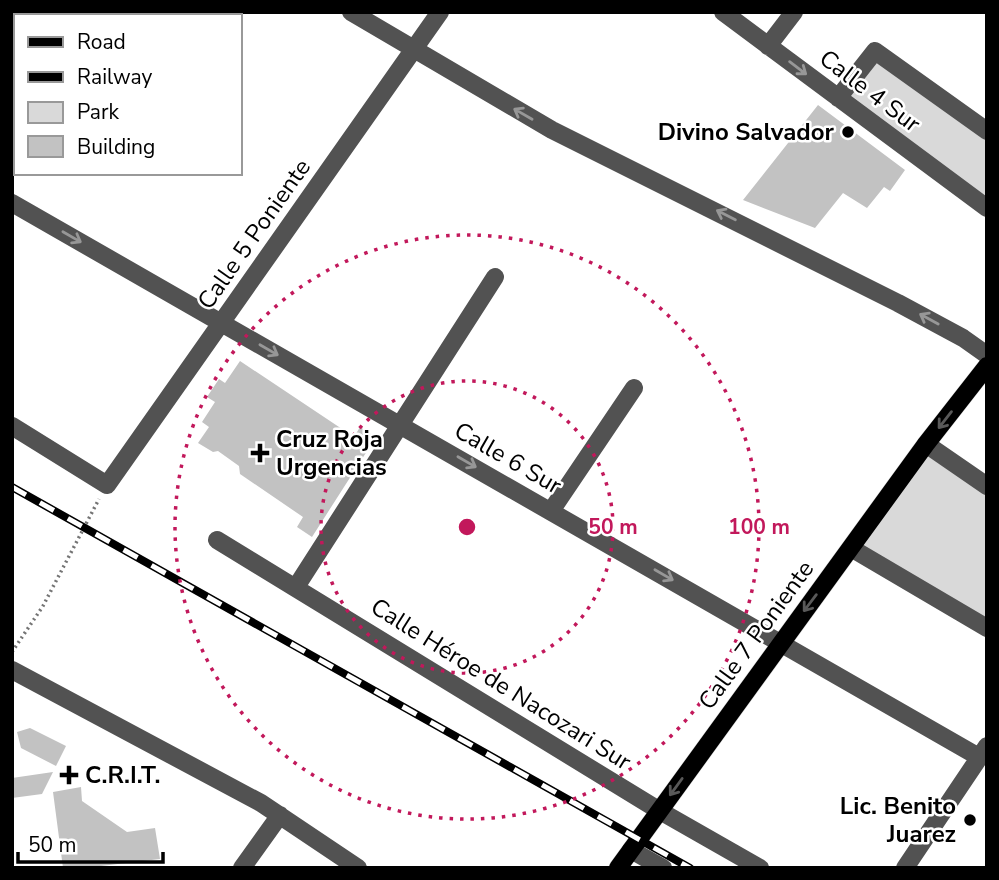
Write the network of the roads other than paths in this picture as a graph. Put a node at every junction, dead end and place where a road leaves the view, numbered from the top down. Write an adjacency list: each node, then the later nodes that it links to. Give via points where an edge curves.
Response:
1 (351, 12): 6 (street)
2 (440, 12): 6 (street, Calle 5 Poniente)
3 (723, 12): 5 (street, Calle 4 Sur)
4 (794, 12): 5 (street)
5 (768, 46): 7 (street, Calle 4 Sur, one-way to 7)
6 (413, 50): 12 (street, Calle 5 Poniente); 13 (street, one-way to 6, via 898,303 551,130)
7 (838, 98): 8 (street, via 875,51); 10 (street, Calle 4 Sur)
8 (987, 131)
9 (12, 203): 12 (street, Calle 6 Sur, one-way to 12)
10 (987, 208)
11 (495, 277): 16 (street)
12 (221, 322): 16 (street, Calle 6 Sur, one-way to 16); 17 (street, Calle 5 Poniente, via 107,485)
13 (987, 355)
14 (987, 366): 18 (main road, Calle 7 Poniente, one-way to 18)
15 (634, 388): 20 (street)
16 (401, 424): 20 (street, Calle 6 Sur, one-way to 20); 23 (street)
17 (12, 425)
18 (926, 444): 19 (street); 22 (main road, Calle 7 Poniente)
19 (987, 486)
20 (551, 510): 25 (street, Calle 6 Sur, one-way to 25)
21 (217, 540): 23 (street, Calle Héroe de Nacozari Sur)
22 (851, 548): 24 (street); 25 (main road, Calle 7 Poniente, one-way to 25)
23 (296, 587): 28 (street, Calle Héroe de Nacozari Sur)
24 (987, 628)
25 (781, 642): 27 (street, Calle 6 Sur); 28 (main road, Calle 7 Poniente, one-way to 28)
26 (12, 670): 29 (street)
27 (983, 752): 36 (street)
28 (660, 811): 30 (main road, Calle 7 Poniente); 35 (street, Calle Héroe de Nacozari Sur)
29 (280, 815): 31 (street); 32 (street)
30 (631, 850): 33 (main road, Calle 7 Poniente); 34 (street)
31 (242, 868)
32 (358, 868)
33 (618, 868)
34 (663, 868)
35 (760, 868)
36 (905, 868)

